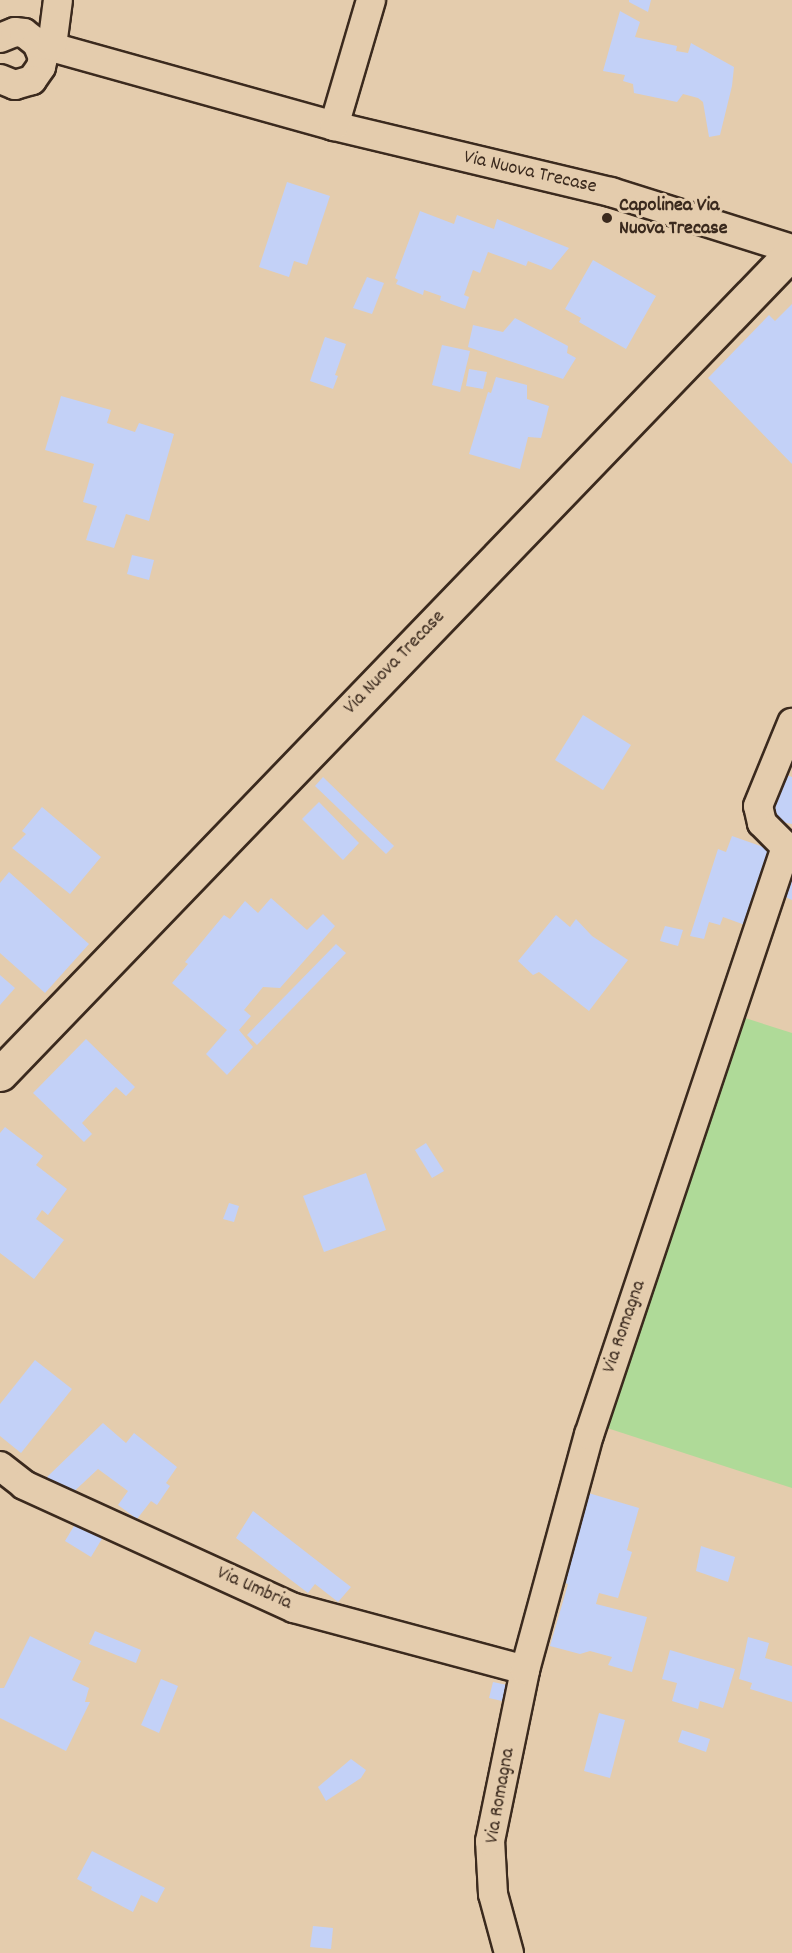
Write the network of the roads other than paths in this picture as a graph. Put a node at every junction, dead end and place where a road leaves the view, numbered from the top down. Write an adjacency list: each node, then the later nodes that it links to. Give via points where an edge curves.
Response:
1 (58, 0): 4 (street)
2 (371, 0): 8 (street)
3 (2, 31): 4 (street, Via Nuova Trecase, via 24,33)
4 (45, 45): 5 (street, Via Nuova Trecase); 6 (street)
5 (106, 60): 6 (street); 8 (street, Via Nuova Trecase)
6 (38, 74): 7 (street, via 24,84)
7 (2, 86)
8 (334, 126): 9 (street, Via Nuova Trecase, via 611,192)
9 (792, 251): 11 (street, Via Nuova Trecase)
10 (792, 723): 13 (street, Via Romagna, via 758,806 762,823 786,847 589,1435)
11 (0, 1074)
12 (0, 1466): 13 (street, Via Umbria, via 24,1485 294,1608)
13 (525, 1670): 14 (street, Via Romagna, via 490,1841 493,1894)
14 (509, 1953)

